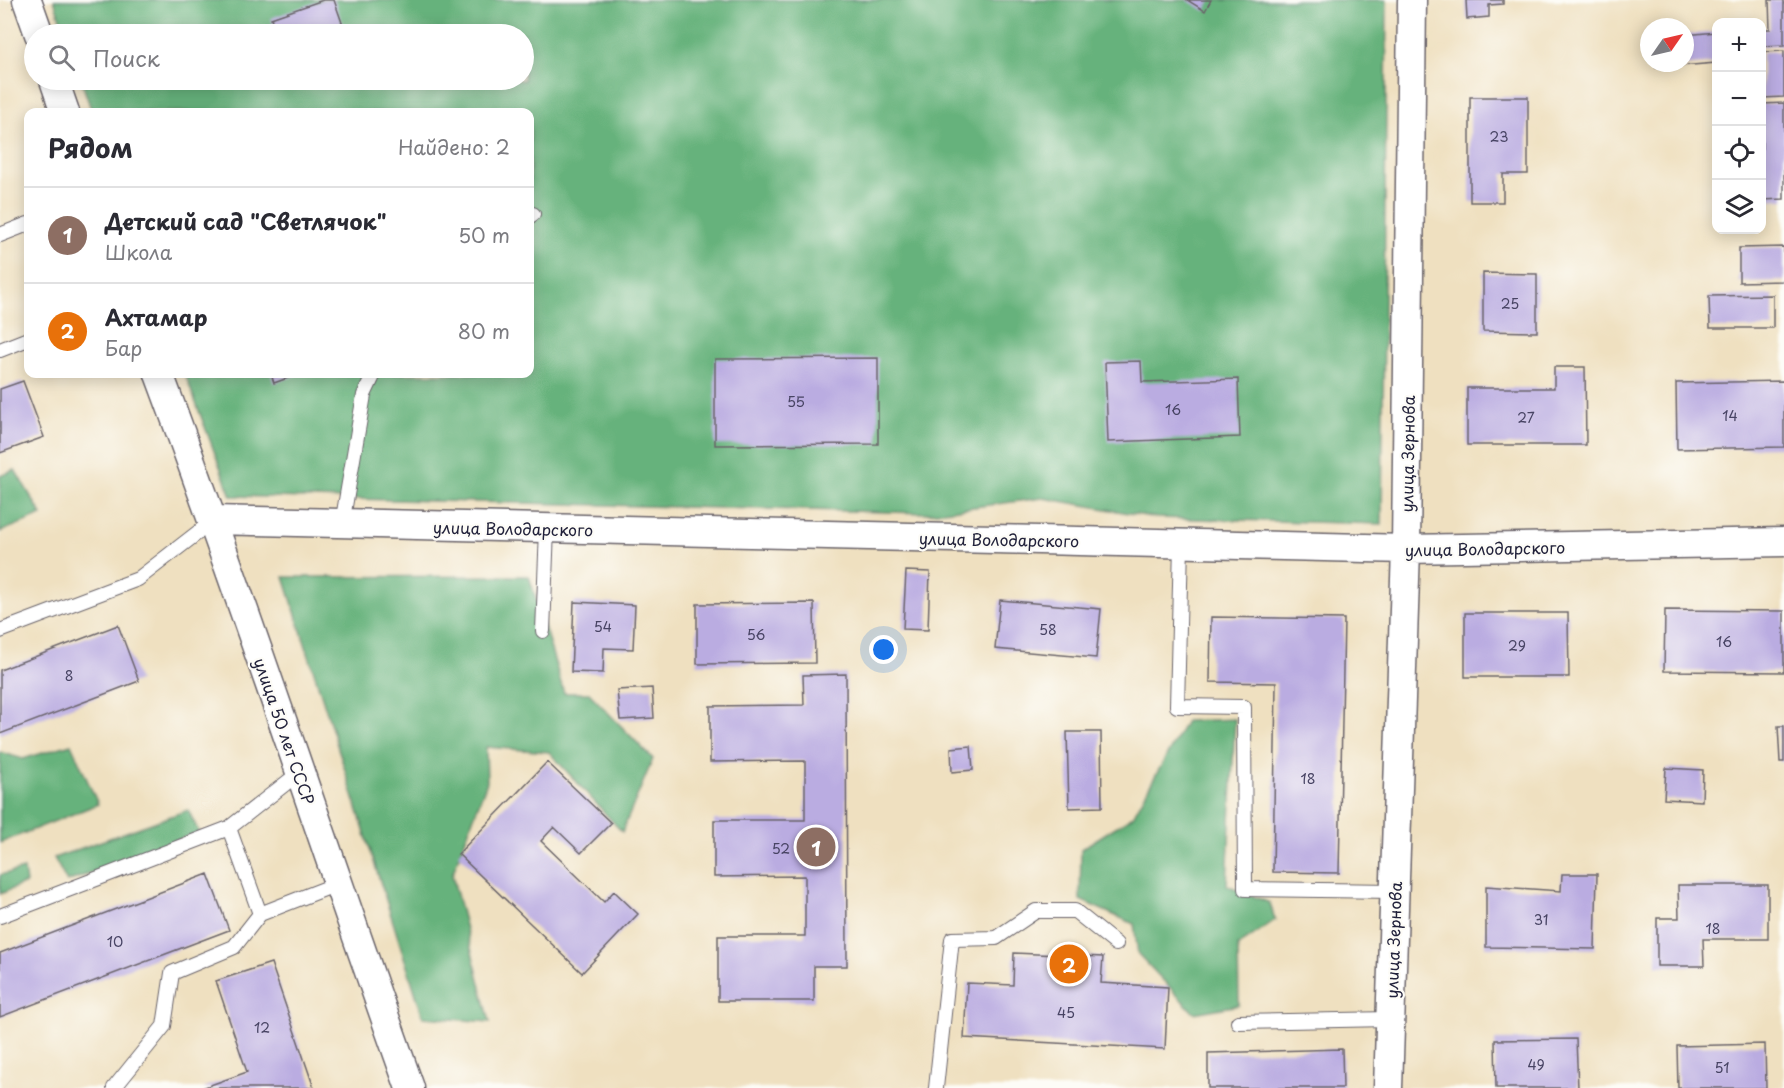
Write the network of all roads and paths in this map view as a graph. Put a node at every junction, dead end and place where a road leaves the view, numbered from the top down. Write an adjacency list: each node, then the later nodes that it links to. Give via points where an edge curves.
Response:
1 (27, 0): 3 (street)
2 (1412, 0): 17 (street, улица Зернова)
3 (35, 24)
4 (57, 90): 5 (street)
5 (64, 108)
6 (24, 226): 7 (lane)
7 (0, 235)
8 (24, 341): 9 (lane)
9 (0, 350)
10 (161, 378): 12 (street, улица 50 лет СССР)
11 (372, 378): 13 (lane, via 364,395)
12 (214, 520): 13 (street, улица Володарского); 18 (lane, via 138,579); 20 (street, улица 50 лет СССР)
13 (342, 524): 14 (street, улица Володарского)
14 (547, 529): 16 (street, улица Володарского); 19 (lane)
15 (1784, 542): 17 (street, улица Володарского)
16 (1181, 544): 17 (street, улица Володарского); 23 (lane, via 1177,706 1244,707 1245,890)
17 (1406, 549): 23 (street, улица Зернова)
18 (0, 631)
19 (543, 631)
20 (299, 773): 21 (lane); 22 (street, улица 50 лет СССР)
21 (229, 828): 24 (lane); 25 (lane)
22 (337, 884): 24 (lane); 30 (street, улица 50 лет СССР)
23 (1395, 891): 27 (street, улица Зернова)
24 (260, 914): 29 (lane, via 234,947 172,973 164,1026)
25 (0, 916)
26 (1116, 944): 31 (lane, via 1076,911 1036,911 996,938 952,939)
27 (1390, 1019): 28 (lane); 32 (street, улица Зернова)
28 (1239, 1022)
29 (114, 1088)
30 (410, 1088)
31 (936, 1088)
32 (1388, 1088)

